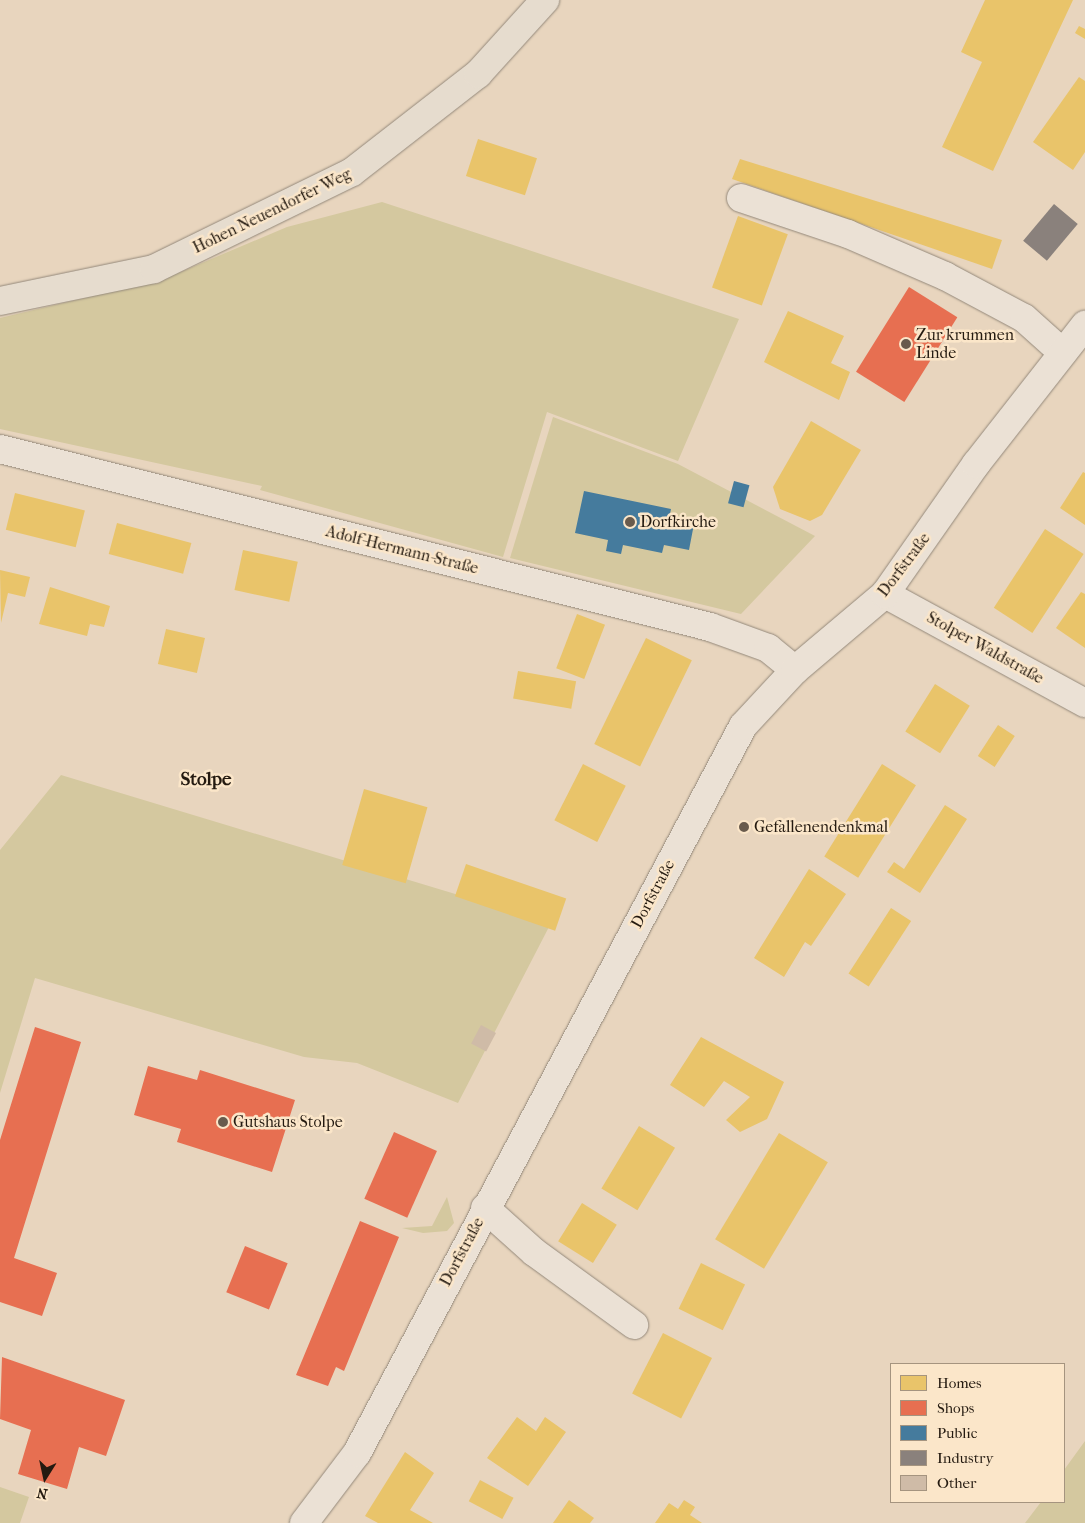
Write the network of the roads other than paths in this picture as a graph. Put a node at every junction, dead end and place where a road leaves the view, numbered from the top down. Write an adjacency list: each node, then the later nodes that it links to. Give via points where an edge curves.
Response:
1 (546, 0): 3 (main road, Hohen Neuendorfer Weg, via 478,74 352,172 154,269)
2 (742, 198): 5 (street, via 848,234 945,276 1024,318)
3 (0, 301)
4 (1085, 325): 5 (street, Dorfstraße)
5 (1063, 354): 7 (street, Dorfstraße, via 976,464)
6 (0, 449): 8 (street, Adolf-Hermann-Straße, via 710,627 768,648)
7 (885, 594): 8 (street, Dorfstraße); 9 (street, Stolper Waldstraße)
8 (795, 670): 10 (street, Dorfstraße, via 743,726)
9 (1085, 703)
10 (485, 1208): 11 (street, via 534,1252); 12 (street, Dorfstraße, via 357,1453)
11 (634, 1325)
12 (304, 1523)

